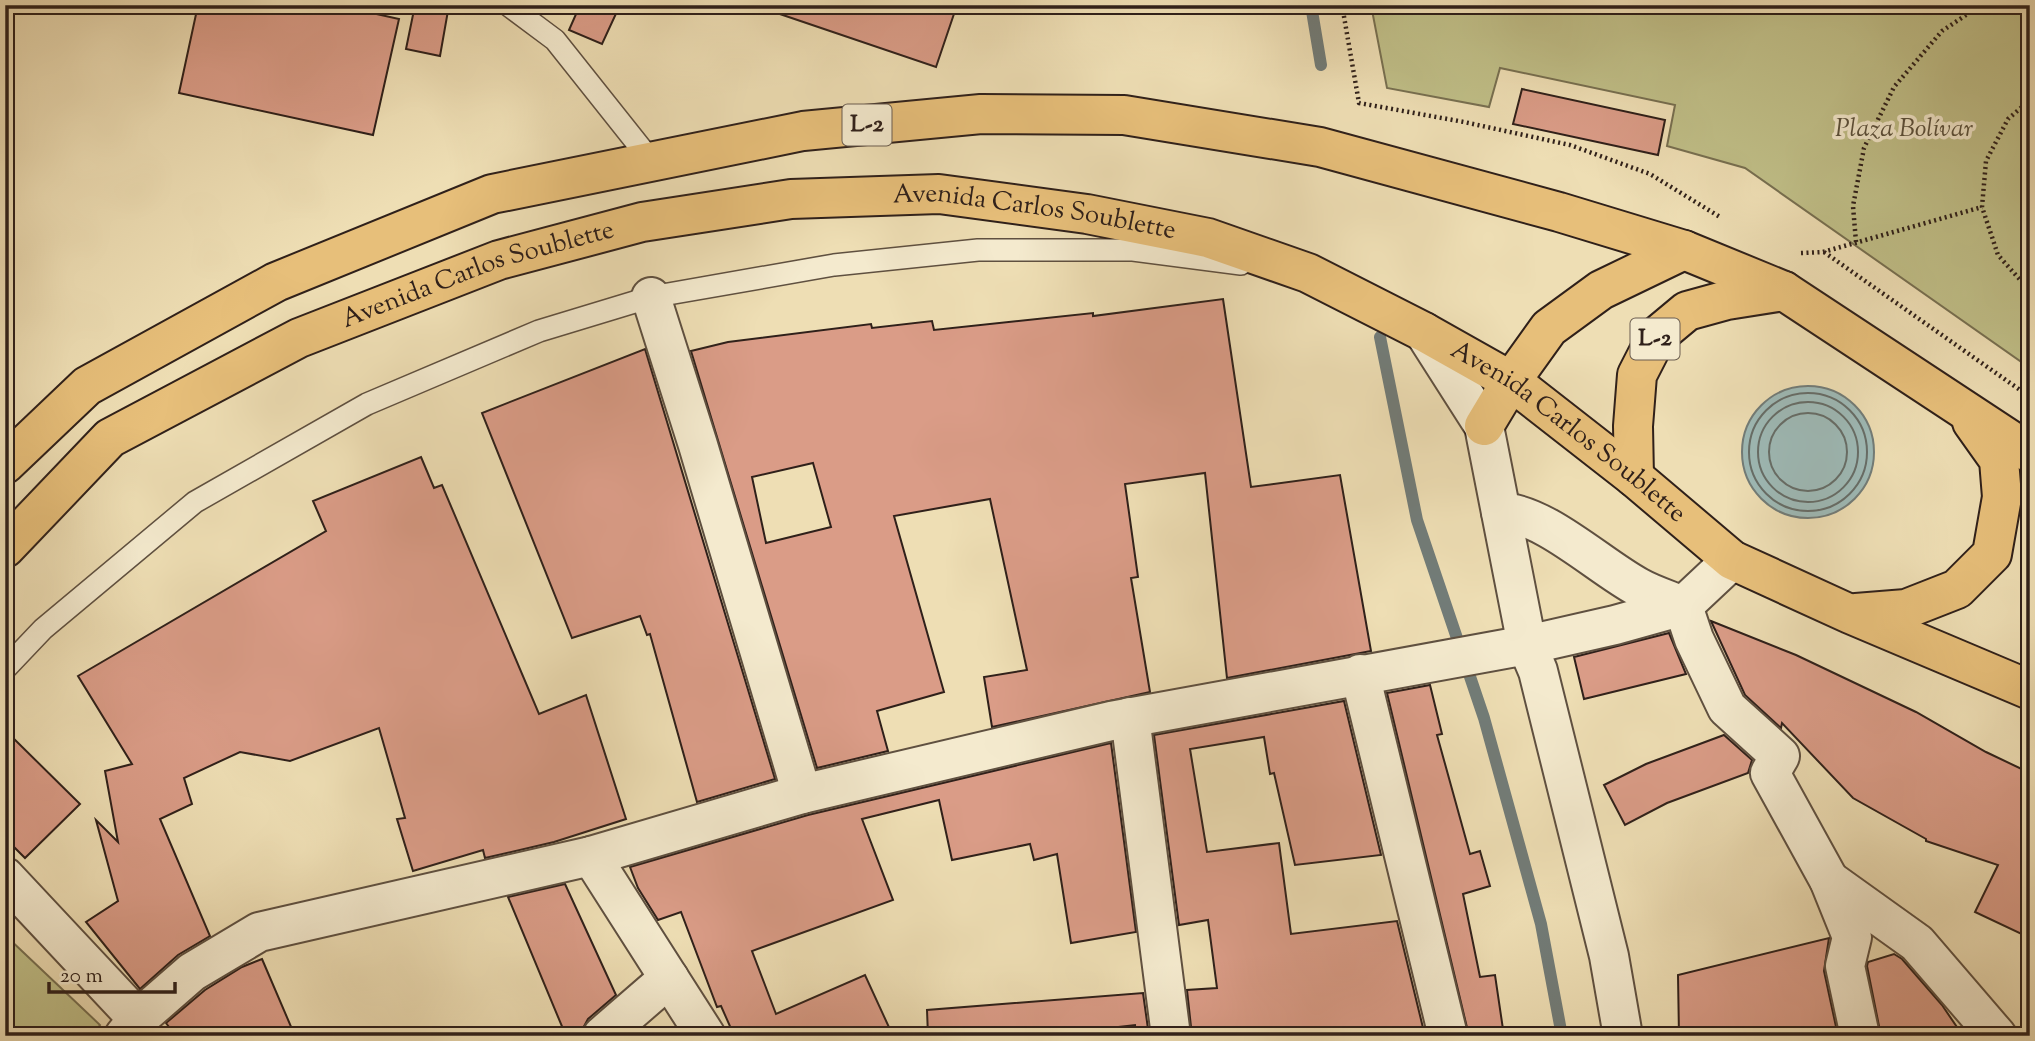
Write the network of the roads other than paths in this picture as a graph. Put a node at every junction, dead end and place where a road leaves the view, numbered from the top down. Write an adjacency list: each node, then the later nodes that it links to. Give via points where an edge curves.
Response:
1 (508, 5): 2 (lane, via 555,40)
2 (652, 162): 3 (main road, L-2, via 803,131 981,114 1125,116 1320,147); 12 (main road, L-2, via 492,194 276,282 87,386)
3 (1684, 250): 5 (main road, L-2); 8 (main road, via 1601,290 1549,328)
4 (1308, 273): 6 (lane, via 1133,250 978,250 834,265); 7 (main road, Avenida Carlos Soublette / L-2); 15 (main road, Avenida Carlos Soublette / L-2, via 1208,238 1087,214 939,194 791,199 642,222 499,260 299,338 110,438)
5 (1784, 291): 9 (main road, L-2); 13 (main road, L-2, via 1687,311 1657,336 1637,375)
6 (650, 297): 20 (lane, via 539,331 368,404 195,502 43,629); 24 (street)
7 (1424, 332): 8 (main road, Avenida Carlos Soublette / L-2); 10 (street)
8 (1511, 382): 10 (main road); 13 (main road, Avenida Carlos Soublette / L-2)
9 (1961, 407): 11 (main road, L-2); 18 (main road, L-2, via 1999,460 2002,496 1992,554 1957,589 1906,609)
10 (1484, 426): 14 (street)
11 (2030, 453)
12 (5, 464)
13 (1634, 477): 16 (main road, Avenida Carlos Soublette / L-2)
14 (1501, 512): 17 (street, via 1548,529 1639,587); 19 (street)
15 (5, 548)
16 (1732, 560): 17 (street); 18 (main road, Avenida Carlos Soublette / L-2)
17 (1684, 606): 19 (street); 27 (street, via 1694,639 1727,708 1780,756 1770,773)
18 (1850, 614): 22 (main road, Avenida Carlos Soublette / L-2)
19 (1527, 645): 21 (street); 34 (street, via 1538,671 1602,929)
20 (5, 669)
21 (1360, 674): 23 (street); 33 (street)
22 (2030, 690)
23 (1130, 718): 24 (street); 32 (street)
24 (802, 794): 25 (street)
25 (591, 856): 28 (street); 29 (street, via 260,932 191,972)
26 (5, 877): 29 (street)
27 (1829, 880): 35 (street, via 1852,937 1845,966); 36 (street, via 1917,943)
28 (669, 978): 30 (street); 31 (street)
29 (131, 1027)
30 (602, 1036)
31 (706, 1036)
32 (1171, 1036)
33 (1448, 1036)
34 (1623, 1036)
35 (1860, 1036)
36 (1997, 1036)

